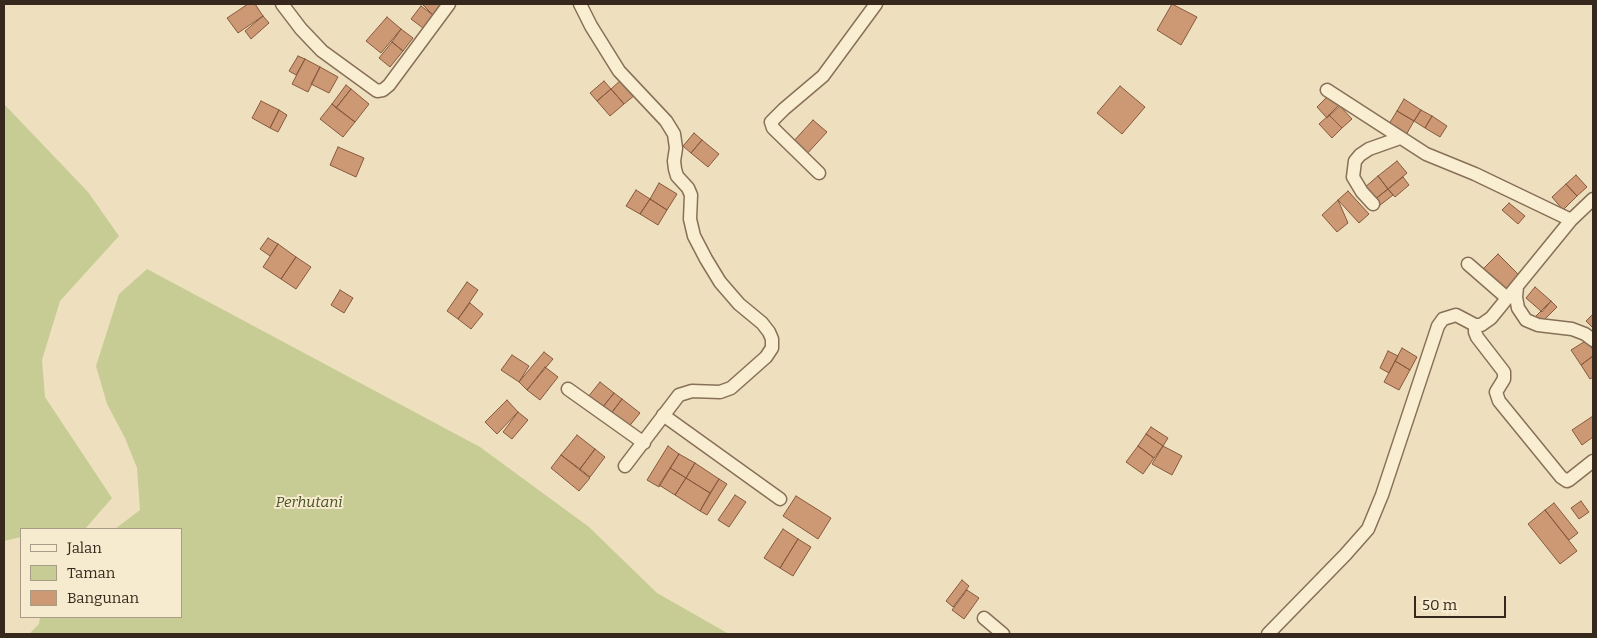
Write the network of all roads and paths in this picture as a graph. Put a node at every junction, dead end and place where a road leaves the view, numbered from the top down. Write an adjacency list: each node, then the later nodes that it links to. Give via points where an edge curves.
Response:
1 (282, 4): 2 (street, via 322,51 377,91 389,85)
2 (448, 4)
3 (580, 4): 17 (street, via 619,70 674,134 675,169 691,195 690,218 694,236 706,259 720,282 762,324 772,339 772,348 766,357 731,388 679,395)
4 (876, 4): 7 (street, via 823,76 771,122 773,128)
5 (1327, 90): 6 (street)
6 (1400, 138): 9 (street, via 1369,149 1355,161 1353,178); 10 (street, via 1426,154)
7 (819, 173)
8 (1593, 199): 10 (street)
9 (1373, 204)
10 (1571, 220): 12 (street)
11 (1468, 264): 13 (street)
12 (1517, 287): 13 (street); 15 (street, via 1518,308 1526,320 1538,325 1572,329)
13 (1508, 298): 14 (street, via 1491,318)
14 (1476, 325): 19 (street, via 1477,336 1504,372 1504,379 1496,392 1499,401 1561,477 1567,481); 23 (street, via 1456,315 1443,319 1438,326 1368,529)
15 (1593, 340)
16 (568, 389): 18 (street)
17 (663, 415): 18 (street); 21 (street)
18 (644, 443): 20 (street)
19 (1593, 461)
20 (625, 466)
21 (780, 499)
22 (984, 618): 24 (street)
23 (1271, 633)
24 (1003, 634)

